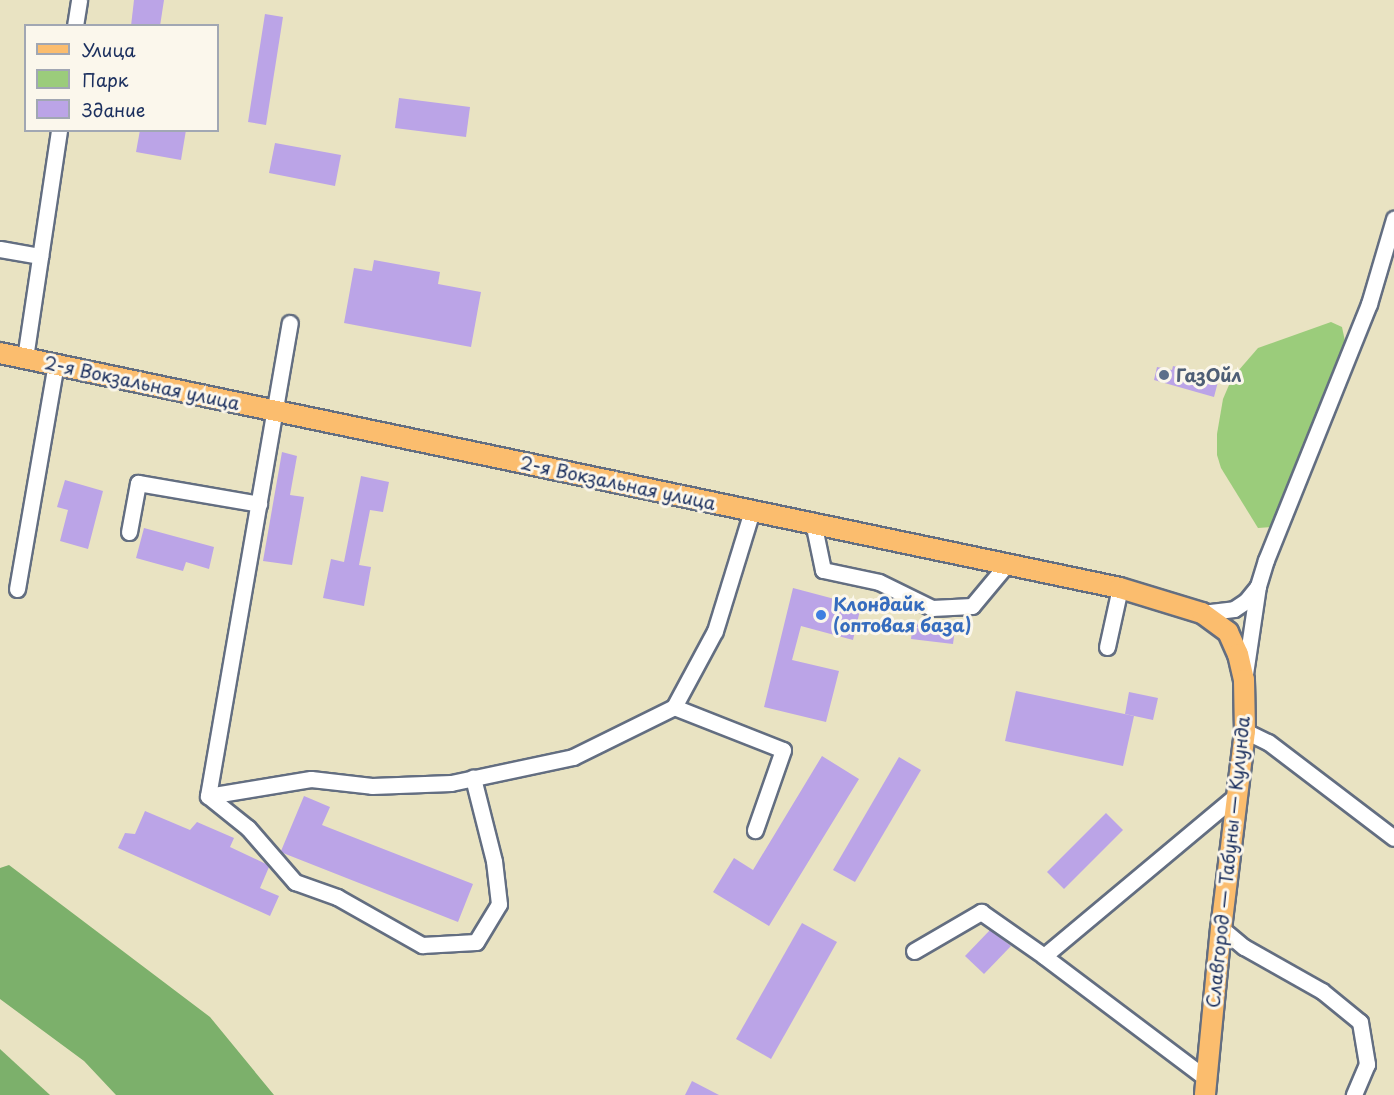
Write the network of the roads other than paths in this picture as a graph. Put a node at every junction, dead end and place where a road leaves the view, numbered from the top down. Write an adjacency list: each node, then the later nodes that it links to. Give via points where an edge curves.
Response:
1 (79, 0): 2 (street)
2 (75, 24)
3 (59, 132): 6 (street)
4 (1394, 219): 17 (street, via 1369,304)
5 (0, 249): 6 (street)
6 (40, 256): 9 (street)
7 (290, 323): 11 (street)
8 (0, 353): 9 (main road, 2-я Вокзальная улица)
9 (25, 358): 10 (main road, 2-я Вокзальная улица)
10 (56, 364): 11 (main road, 2-я Вокзальная улица); 19 (street)
11 (275, 411): 12 (street); 13 (main road, 2-я Вокзальная улица)
12 (259, 504): 15 (street, via 138,483); 28 (street)
13 (752, 511): 14 (main road, 2-я Вокзальная улица); 24 (street, via 715,630)
14 (813, 522): 16 (main road, 2-я Вокзальная улица); 16 (street, via 823,570 879,582 932,608 972,606)
15 (129, 532)
16 (1007, 564): 18 (main road, 2-я Вокзальная улица)
17 (1258, 586): 20 (street, via 1234,609); 23 (street)
18 (1120, 588): 20 (main road, 2-я Вокзальная улица); 22 (street)
19 (17, 589)
20 (1202, 613): 21 (main road, 2-я Вокзальная улица)
21 (1228, 632): 23 (main road, Славгород — Табуны — Кулунда)
22 (1107, 647)
23 (1244, 680): 25 (main road, Славгород — Табуны — Кулунда)
24 (674, 707): 26 (street, via 573,757); 29 (street, via 783,750)
25 (1245, 731): 27 (main road, Славгород — Табуны — Кулунда); 30 (street, via 1268,742)
26 (473, 778): 28 (street, via 451,783 372,786 311,779); 28 (street, via 494,861 499,904 476,942 422,945 337,897 295,882 248,828)
27 (1238, 794): 31 (main road, Славгород — Табуны — Кулунда); 33 (street)
28 (208, 796)
29 (754, 830)
30 (1394, 837)
31 (1221, 928): 34 (main road, Славгород — Табуны — Кулунда); 35 (street, via 1244,947 1322,991 1360,1022 1367,1064)
32 (914, 951): 33 (street, via 981,912)
33 (1044, 956): 34 (street)
34 (1206, 1087)
35 (1354, 1095)

